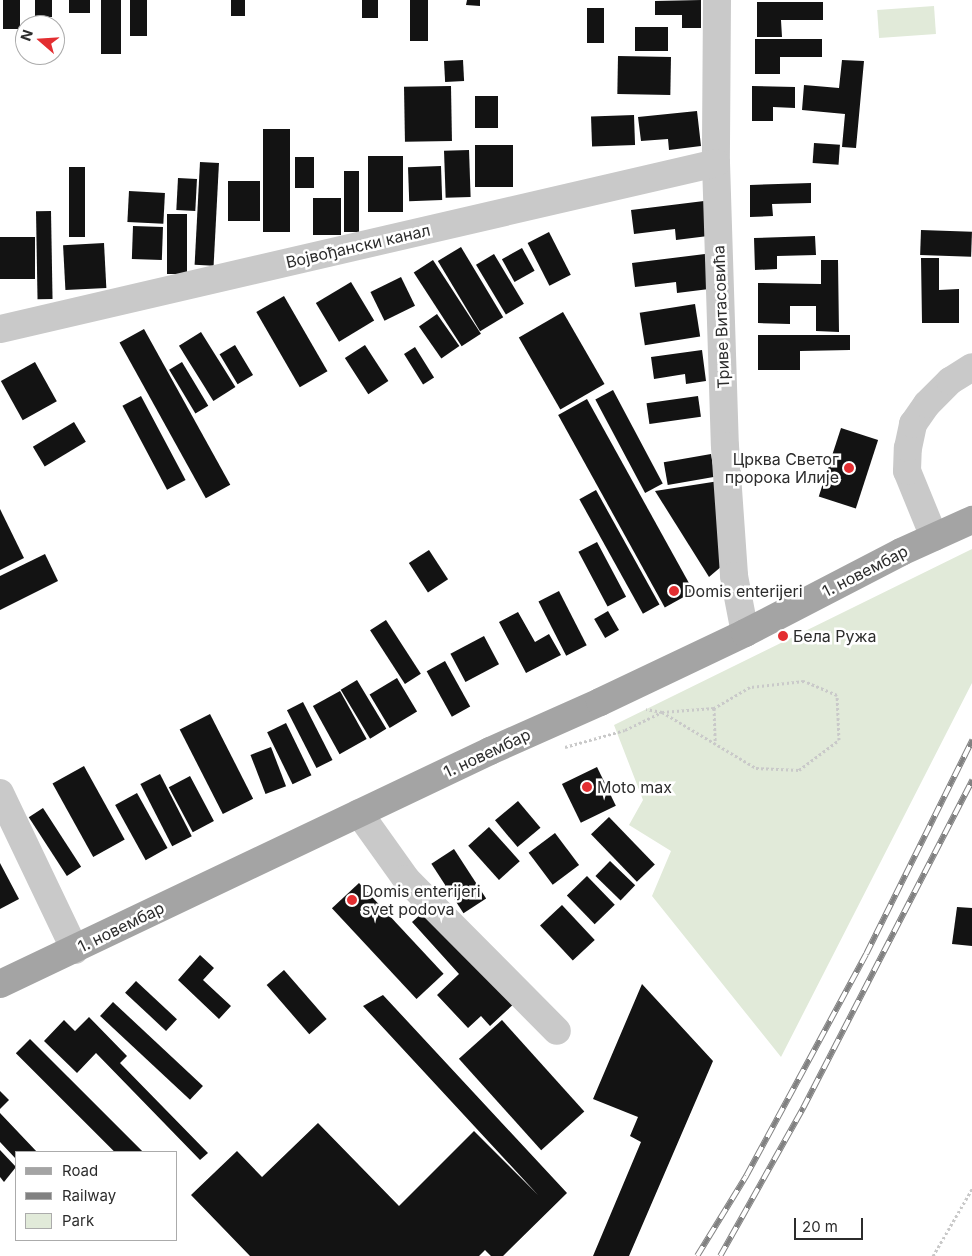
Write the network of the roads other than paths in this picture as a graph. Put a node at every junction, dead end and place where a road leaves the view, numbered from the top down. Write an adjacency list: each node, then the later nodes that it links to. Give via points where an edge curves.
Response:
1 (717, 0): 2 (street, Триве Витасовића)
2 (716, 163): 3 (street, Војвођански канал); 7 (street, Триве Витасовића, via 725,446 734,576)
3 (0, 329)
4 (972, 367): 6 (street, via 950,381 913,424 907,471)
5 (972, 520): 6 (main road, 1. новембар)
6 (934, 537): 7 (main road, 1. новембар)
7 (745, 633): 9 (main road, 1. новембар)
8 (0, 793): 10 (street)
9 (360, 813): 10 (main road, 1. новембар); 12 (street, via 406,879)
10 (75, 950): 11 (main road, 1. новембар)
11 (0, 984)
12 (557, 1031)

